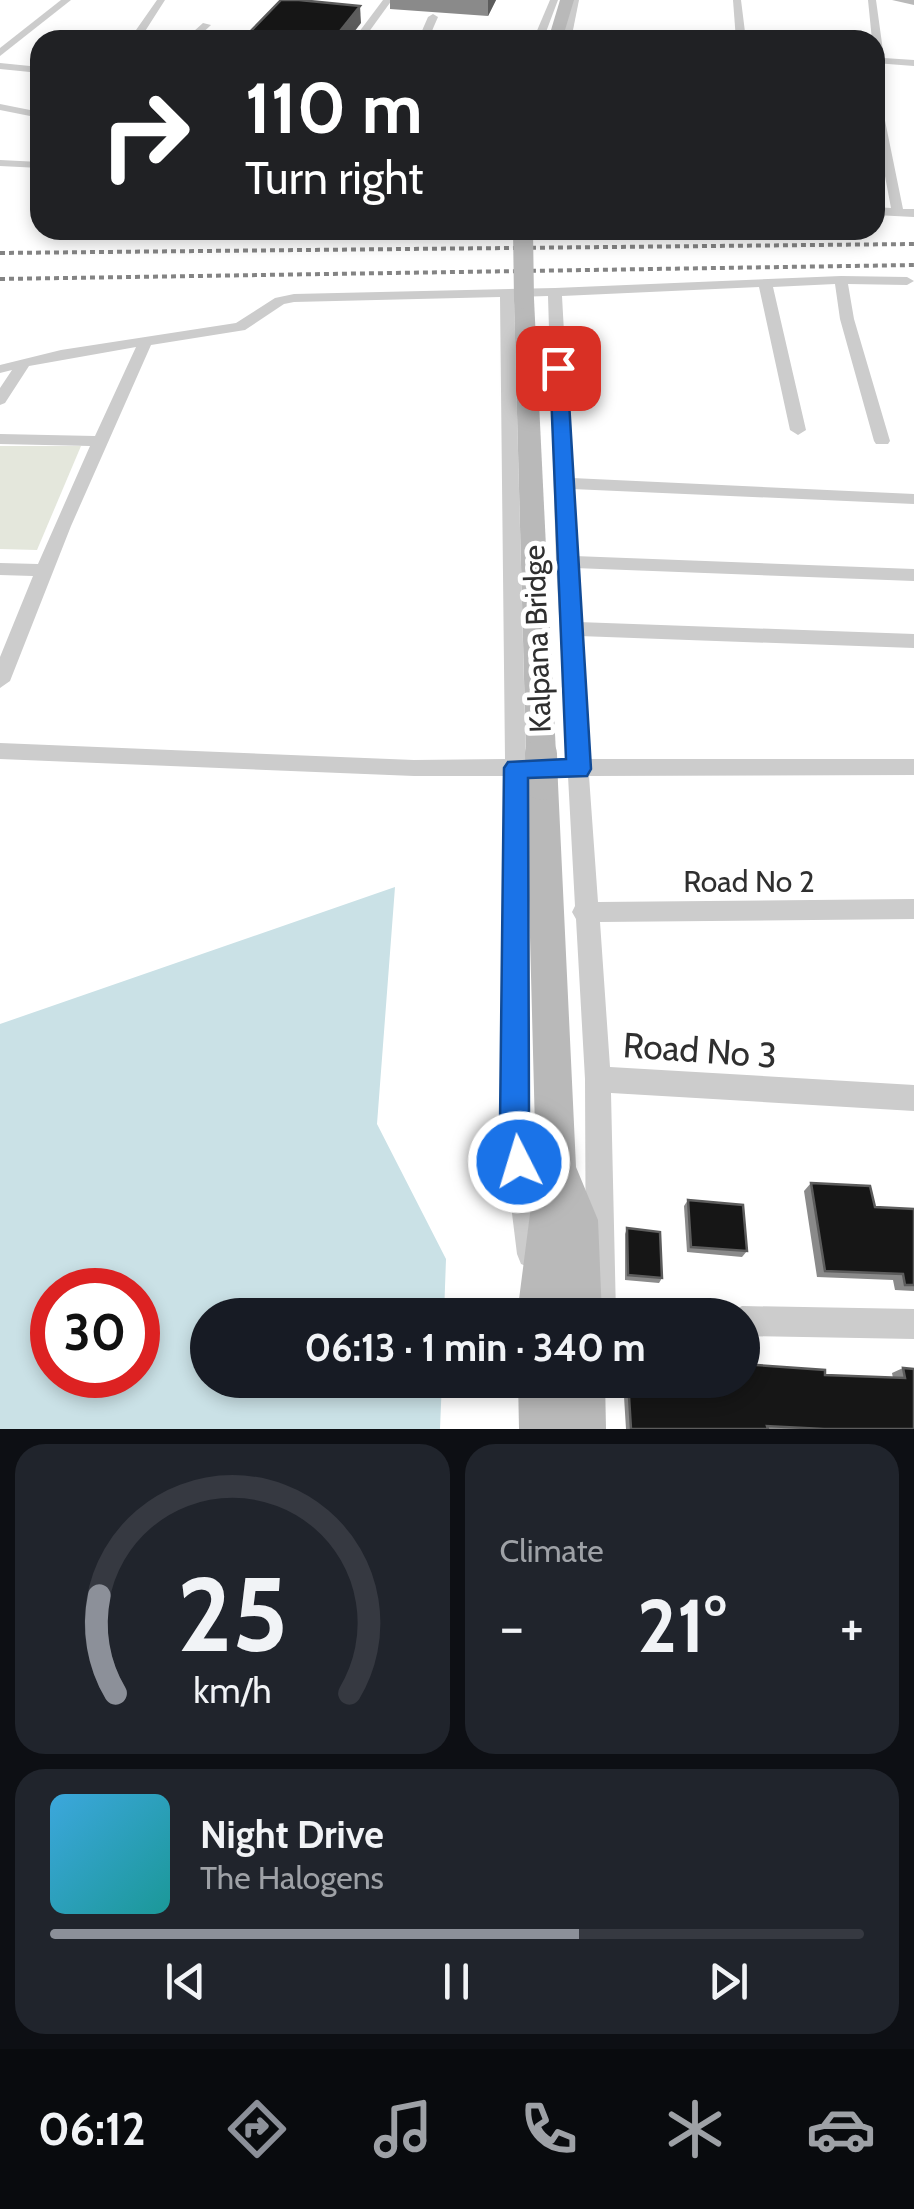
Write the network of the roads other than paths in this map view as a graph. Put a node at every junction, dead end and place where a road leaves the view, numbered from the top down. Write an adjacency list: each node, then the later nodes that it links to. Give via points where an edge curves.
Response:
1 (67, 0): 22 (street)
2 (160, 0): 13 (street)
3 (388, 0): 15 (street)
4 (554, 0): 17 (street)
5 (567, 0): 18 (main road)
6 (575, 0): 19 (street)
7 (737, 0): 20 (street)
8 (872, 0): 21 (street)
9 (899, 0): 10 (main road)
10 (914, 1)
11 (433, 17): 16 (street)
12 (206, 26): 14 (street)
13 (141, 30)
14 (201, 30)
15 (366, 30)
16 (427, 30)
17 (542, 30)
18 (558, 30)
19 (568, 30)
20 (739, 30)
21 (874, 30)
22 (0, 53)
23 (885, 61): 24 (street)
24 (914, 63)
25 (0, 66): 26 (street)
26 (30, 69)
27 (0, 107): 28 (street)
28 (30, 113)
29 (885, 160): 33 (street)
30 (0, 163): 31 (street)
31 (30, 164)
32 (885, 211): 33 (street)
33 (898, 212): 34 (street)
34 (914, 213)
35 (522, 240): 40 (main road, Kalpana Bridge, bridge)
36 (841, 280): 37 (street); 38 (street); 49 (street)
37 (911, 281): 41 (street)
38 (765, 283): 39 (street, via 580,286); 46 (street)
39 (558, 292): 40 (street); 50 (street)
40 (516, 296): 42 (street, via 294,298 240,327); 61 (main road, Kalpana Bridge)
41 (914, 300)
42 (145, 342): 43 (street); 48 (street)
43 (24, 363): 44 (street); 45 (street)
44 (0, 369)
45 (0, 400)
46 (798, 430)
47 (0, 440): 48 (street)
48 (99, 441): 54 (street)
49 (882, 442)
50 (564, 483): 51 (street); 52 (street)
51 (914, 500)
52 (566, 562): 55 (street); 56 (street)
53 (0, 569): 54 (street)
54 (44, 570): 58 (street)
55 (914, 575)
56 (572, 629): 57 (street); 62 (street)
57 (914, 641)
58 (0, 681)
59 (0, 751): 61 (street)
60 (914, 767): 62 (street)
61 (533, 769): 62 (street); 67 (main road, Kalpana Bridge); 68 (street, via 514,1124)
62 (579, 769): 64 (street)
63 (914, 909): 64 (street, Road No 2)
64 (584, 912): 65 (street)
65 (598, 1079): 66 (street, Road No 3); 71 (street, Road No 3)
66 (914, 1098)
67 (556, 1168): 69 (main road); 70 (main road, via 577,1220)
68 (537, 1298)
69 (541, 1298)
70 (579, 1298)
71 (601, 1298)
72 (760, 1321): 73 (street)
73 (914, 1324)
74 (541, 1398): 76 (main road)
75 (583, 1398): 77 (main road)
76 (542, 1429)
77 (584, 1429)

